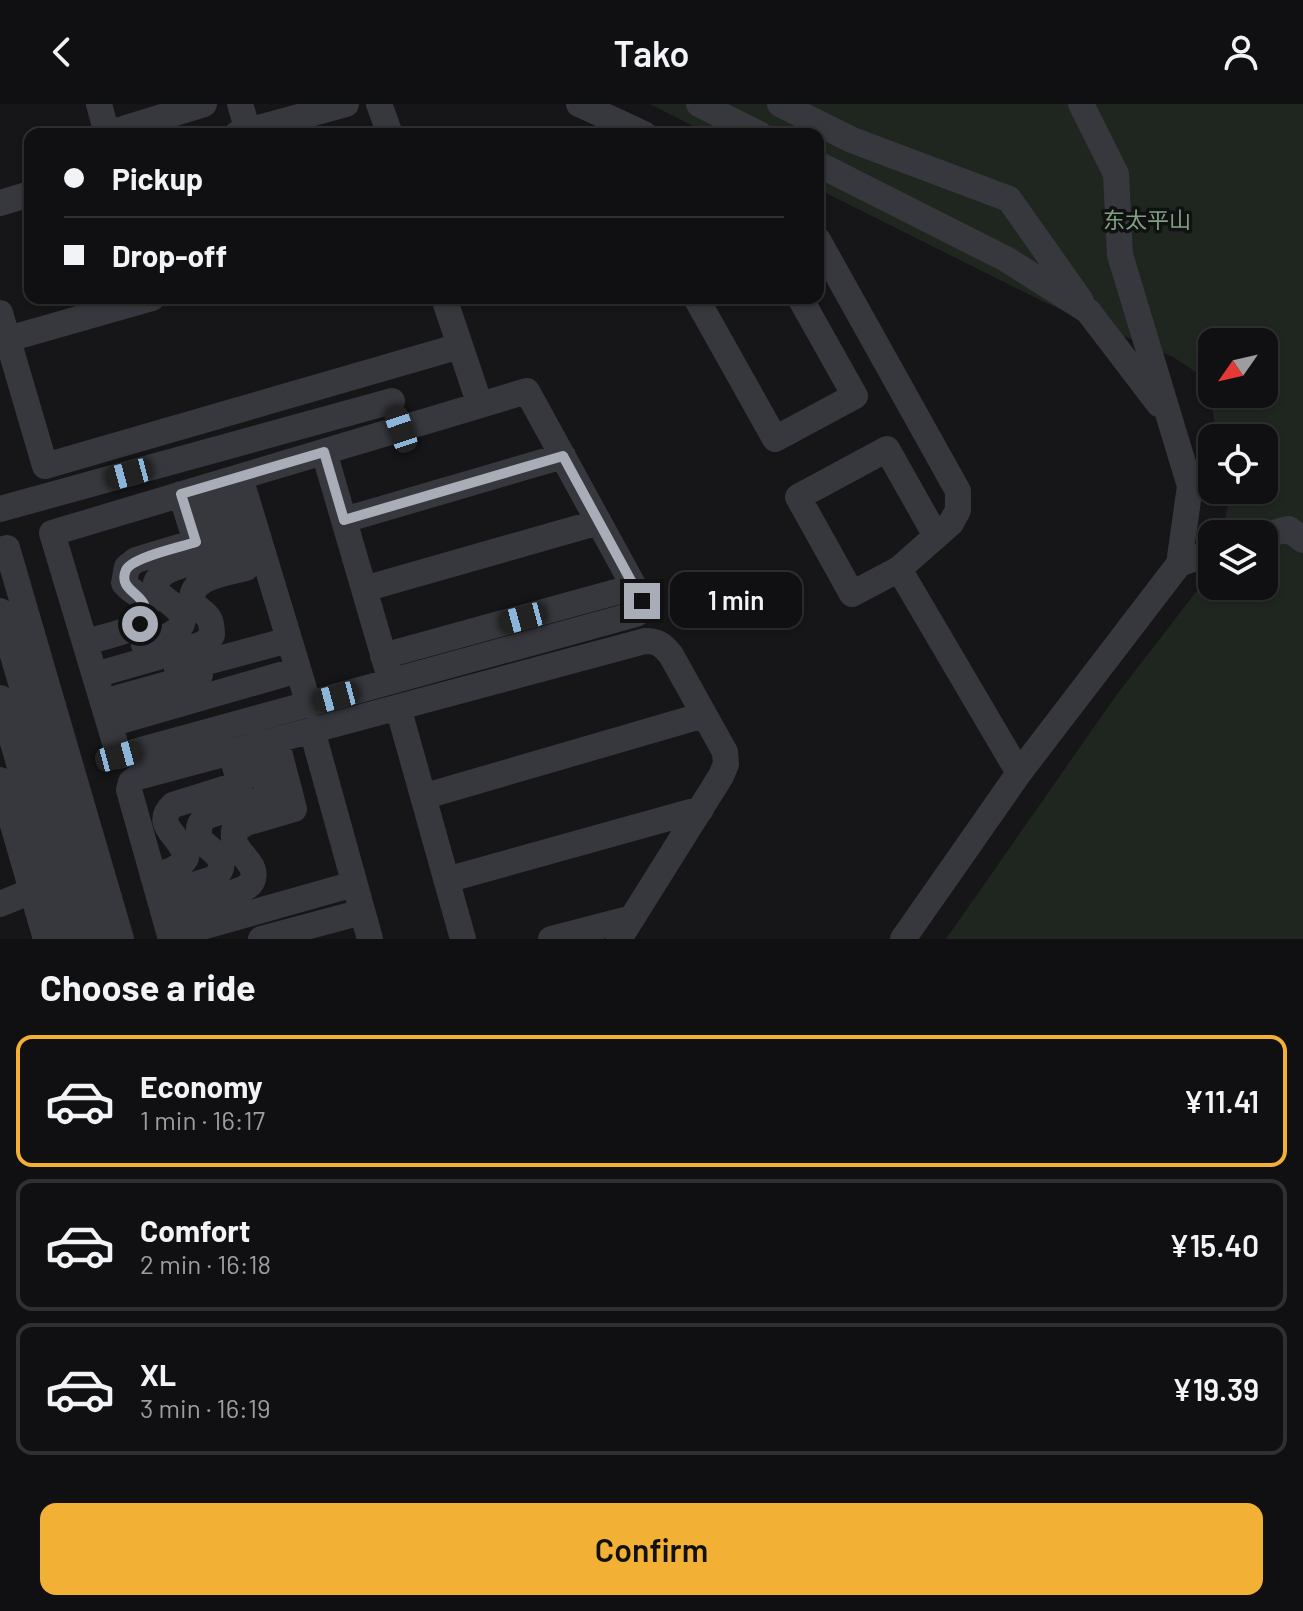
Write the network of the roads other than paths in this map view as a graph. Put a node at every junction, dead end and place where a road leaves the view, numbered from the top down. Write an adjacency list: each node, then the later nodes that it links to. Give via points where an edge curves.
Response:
1 (99, 104): 10 (street)
2 (204, 104): 11 (street)
3 (240, 104): 12 (street)
4 (346, 104): 13 (street)
5 (379, 104): 14 (street)
6 (577, 104): 15 (street); 16 (street)
7 (699, 104): 17 (street)
8 (780, 104): 27 (street, via 852,140 1009,199)
9 (1081, 104): 35 (street, via 1116,174 1120,255)
10 (105, 128)
11 (126, 128)
12 (243, 128)
13 (258, 128)
14 (388, 128)
15 (588, 128)
16 (631, 128)
17 (747, 128)
18 (824, 167): 27 (street, via 1006,259)
19 (24, 196): 20 (street)
20 (0, 203)
21 (824, 251): 26 (street)
22 (131, 304): 30 (street)
23 (446, 304): 31 (street)
24 (699, 304): 29 (street, via 775,439 855,396)
25 (803, 304): 29 (street)
26 (854, 304): 29 (street); 44 (street, via 958,491 958,510)
27 (1088, 311): 35 (street)
28 (0, 313): 30 (street)
29 (814, 324)
30 (8, 339): 32 (street, via 45,466)
31 (460, 346): 32 (street); 34 (street)
32 (383, 369): 33 (street)
33 (392, 401): 36 (street); 40 (street)
34 (480, 405): 36 (street); 38 (street, via 527,391)
35 (1167, 413): 48 (street, via 1190,486)
36 (401, 429): 37 (street)
37 (324, 452): 39 (street); 41 (street)
38 (563, 456): 41 (street); 42 (street)
39 (211, 485): 54 (street); 55 (street, via 196,542 127,567 124,583 142,600 145,617 132,628); 55 (street, via 219,555 162,575 157,591 178,609 181,624); 55 (street, via 246,568 200,582 194,589 193,604 205,611 212,635); 55 (street, via 52,533)
40 (0, 509)
41 (344, 520): 51 (street)
42 (599, 522): 50 (street); 51 (street)
43 (1278, 532): 45 (street, via 1289,529)
44 (936, 536): 49 (street); 49 (street, via 887,449 798,497 852,594)
45 (1303, 540)
46 (0, 550): 74 (street, via 7,548)
47 (1198, 557): 48 (street)
48 (1179, 564): 60 (street)
49 (899, 569): 60 (street)
50 (634, 587): 53 (street); 56 (street, via 642,601 636,614)
51 (364, 589): 53 (street)
52 (0, 611): 73 (street)
53 (383, 656): 56 (street)
54 (300, 677): 55 (street); 55 (street, via 119,756); 56 (street); 59 (street); 68 (street)
55 (100, 693)
56 (395, 695): 58 (street, via 656,641 671,655); 78 (street)
57 (0, 698): 72 (street)
58 (704, 715): 62 (street); 63 (street, via 725,752 726,764)
59 (254, 746): 65 (street, via 240,784 173,805 166,812 167,828 186,858); 65 (street, via 131,782); 65 (street, via 269,797 200,822 200,840 219,855 219,873 213,879); 70 (street, via 294,809 234,831 235,846 250,863 253,879 238,890 181,909)
60 (1019, 773): 80 (street)
61 (0, 780): 66 (street)
62 (436, 793)
63 (701, 809): 64 (street); 69 (street)
64 (457, 877)
65 (156, 886): 70 (street)
66 (32, 891): 67 (street); 71 (street)
67 (0, 904)
68 (361, 918): 70 (street); 75 (street); 76 (street); 77 (street)
69 (626, 928): 79 (street)
70 (174, 936)
71 (46, 939)
72 (70, 939)
73 (96, 939)
74 (121, 939)
75 (210, 939)
76 (261, 939)
77 (305, 939)
78 (463, 939)
79 (551, 939)
80 (903, 939)

